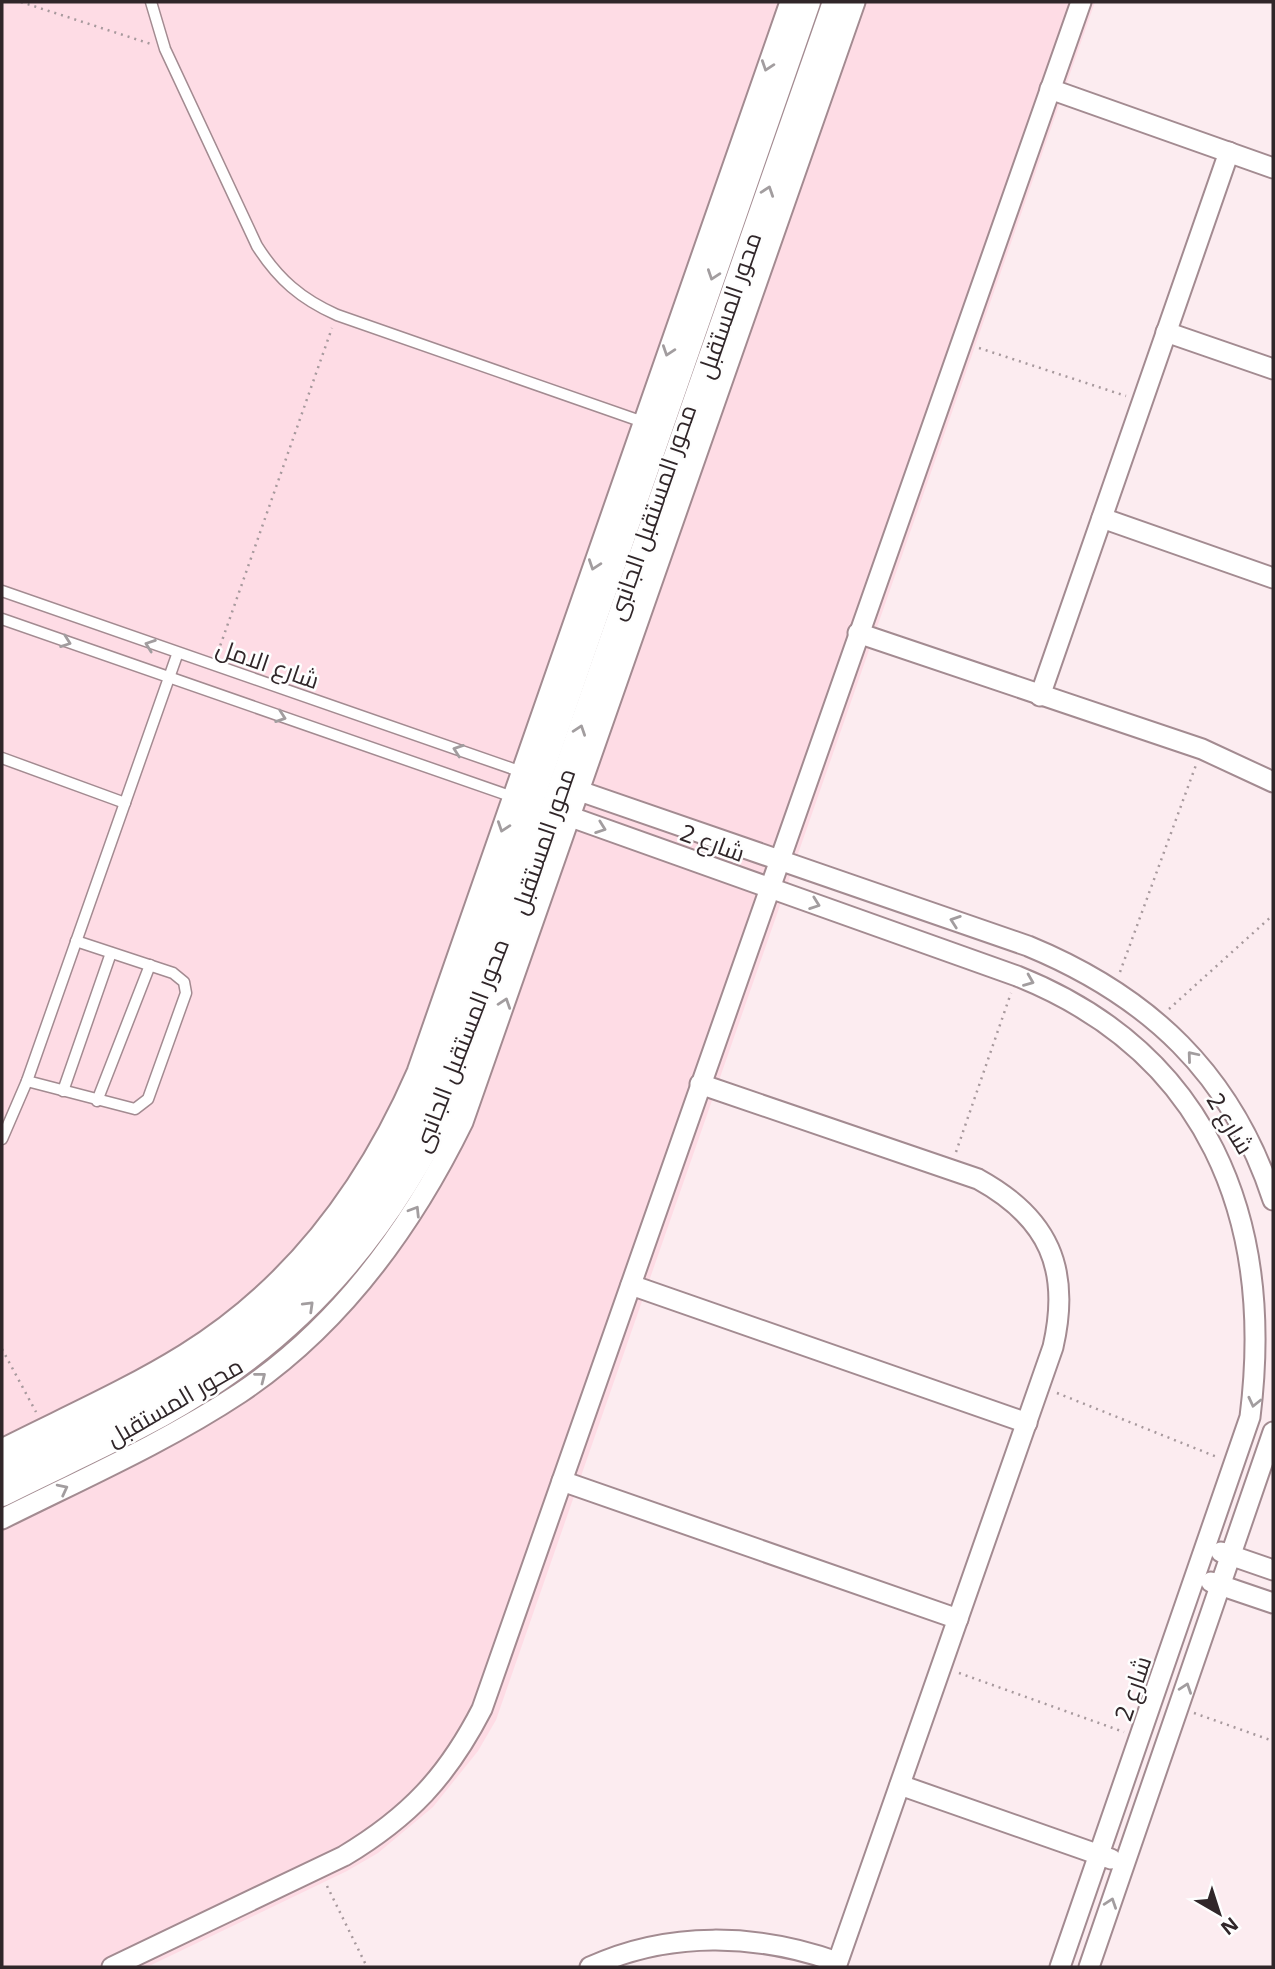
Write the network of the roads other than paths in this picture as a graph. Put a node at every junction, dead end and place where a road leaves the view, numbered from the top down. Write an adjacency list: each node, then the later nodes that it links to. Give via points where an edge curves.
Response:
1 (151, 2): 12 (lane, via 165,49 257,246 290,288 337,315)
2 (790, 2): 12 (street, محور المستقبل الجانبى, one-way to 12)
3 (808, 2): 12 (street, محور المستقبل, one-way to 12)
4 (835, 2): 24 (street, محور المستقبل, one-way to 4)
5 (855, 2): 24 (street, محور المستقبل الجانبى)
6 (1081, 2): 7 (street)
7 (1050, 89): 8 (street); 17 (street)
8 (1229, 152): 9 (street); 10 (street)
9 (1273, 167)
10 (1166, 332): 11 (street); 13 (street)
11 (1273, 369)
12 (652, 425): 22 (street, محور المستقبل, one-way to 22)
13 (1102, 518): 14 (street); 20 (street)
14 (1273, 578)
15 (2, 591): 18 (lane, شارع الامل, one-way to 15)
16 (2, 619): 19 (lane, شارع الامل, one-way to 19)
17 (858, 633): 20 (street); 28 (street)
18 (177, 655): 19 (lane); 22 (lane, شارع الامل, one-way to 18)
19 (169, 679): 25 (lane, شارع الامل, one-way to 25); 26 (lane)
20 (1040, 696): 23 (street, via 1202,749)
21 (2, 758): 26 (lane)
22 (530, 774): 24 (street, شارع 2); 25 (street, محور المستقبل)
23 (1273, 782)
24 (570, 788): 27 (street, محور المستقبل); 28 (street, شارع 2)
25 (521, 799): 27 (street, شارع 2); 42 (street, محور المستقبل الجانبى, one-way to 42, via 396,1121 341,1211 307,1251 230,1323 163,1366); 43 (street, محور المستقبل, via 433,1084 412,1130 358,1215 292,1291 216,1355 174,1383)
26 (125, 803): 30 (lane)
27 (561, 813): 29 (street, شارع 2, one-way to 29); 45 (street, محور المستقبل, one-way to 27, via 216,1381 291,1324 356,1256 410,1179 453,1095); 46 (street, محور المستقبل الجانبى, one-way to 27, via 192,1423 242,1391 289,1356 371,1272 431,1185 463,1122)
28 (778, 860): 29 (street); 38 (street, شارع 2, one-way to 28, via 1250,1140 1201,1066 1156,1020 1114,989 1028,946)
29 (768, 888): 34 (street); 47 (street, شارع 2, one-way to 47, via 1017,976 1088,1009 1150,1056 1201,1116 1238,1185 1259,1261 1263,1339 1259,1378 1236,1464)
30 (76, 941): 31 (lane); 33 (lane)
31 (111, 953): 32 (lane); 35 (lane)
32 (149, 965): 36 (lane); 36 (lane, via 180,977 186,993 148,1099 135,1109)
33 (27, 1081): 35 (lane); 37 (lane)
34 (700, 1084): 39 (street); 40 (street, via 978,1179 1007,1195 1032,1219 1050,1248 1060,1280 1061,1314)
35 (63, 1091): 36 (lane)
36 (97, 1101)
37 (2, 1139)
38 (1273, 1200)
39 (631, 1284): 40 (street); 44 (street)
40 (1027, 1423): 53 (street)
41 (1273, 1432): 48 (street, شارع 2)
42 (2, 1449)
43 (2, 1471)
44 (562, 1481): 53 (street); 58 (street, via 482,1709 440,1779 380,1834)
45 (2, 1494)
46 (2, 1519)
47 (1207, 1547): 48 (street); 50 (street, شارع 2)
48 (1232, 1556): 49 (street); 51 (street, شارع 2)
49 (1273, 1570)
50 (1197, 1577): 51 (street); 55 (street, شارع 2)
51 (1222, 1586): 52 (street); 56 (street, شارع 2, one-way to 51)
52 (1273, 1603)
53 (958, 1619): 54 (street)
54 (900, 1785): 55 (street); 57 (street)
55 (1099, 1855): 56 (street); 60 (street, شارع 2)
56 (1125, 1864): 61 (street, شارع 2, one-way to 56)
57 (836, 1965): 59 (street, via 773,1944 705,1940 639,1950)
58 (113, 1967)
59 (590, 1967)
60 (1060, 1967)
61 (1089, 1967)

